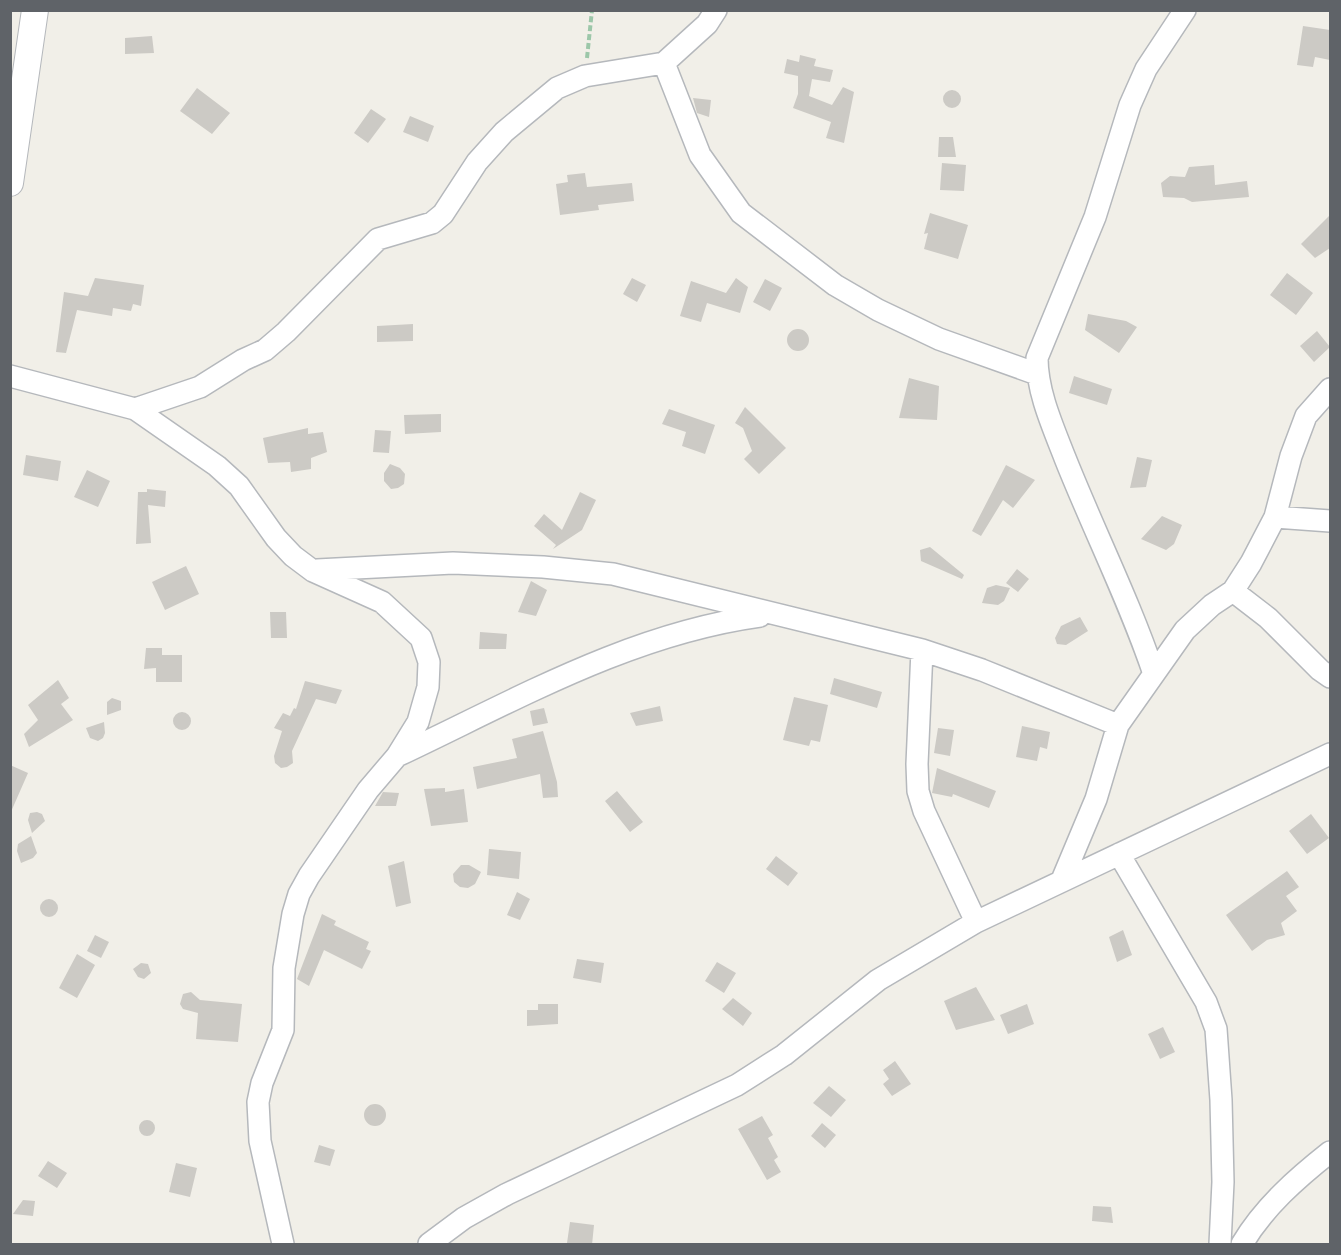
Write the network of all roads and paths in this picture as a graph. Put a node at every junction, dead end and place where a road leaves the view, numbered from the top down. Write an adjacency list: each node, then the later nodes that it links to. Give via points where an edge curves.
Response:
1 (35, 10): 7 (street)
2 (592, 10): 6 (path)
3 (716, 10): 5 (street)
4 (1185, 10): 8 (street, via 1146,69 1130,105 1095,218 1040,346)
5 (664, 63): 6 (street); 8 (street, via 700,155 741,213 835,285 878,310 939,339)
6 (585, 76): 11 (street, via 557,88 504,132 477,162 443,214 432,223 378,238 265,350 200,387)
7 (10, 183)
8 (1037, 374): 18 (street, via 1055,431 1136,620)
9 (10, 376): 11 (street)
10 (1330, 389): 12 (street, via 1306,416)
11 (135, 409): 14 (street, via 218,465 239,486 276,538)
12 (1275, 517): 13 (street); 15 (street)
13 (1330, 521)
14 (313, 571): 16 (street, via 453,563 543,567 613,574); 22 (street, via 382,602 421,638 429,662 428,687 418,722)
15 (1233, 591): 18 (street, via 1185,630); 19 (street, via 1268,618)
16 (772, 615): 17 (street); 22 (street, via 696,628 618,652)
17 (922, 650): 20 (street); 25 (street, via 918,791)
18 (1154, 674): 20 (street)
19 (1330, 677)
20 (1118, 725): 24 (street, via 1096,799)
21 (1330, 754): 23 (street)
22 (397, 756): 27 (street, via 309,876 293,914 284,968 283,1030 262,1083 258,1112 260,1141)
23 (1119, 854): 24 (street); 29 (street, via 1206,1002 1216,1029 1223,1182)
24 (1062, 880): 25 (street)
25 (976, 922): 28 (street, via 878,980 784,1055 737,1085 507,1194 464,1218)
26 (1330, 1152): 30 (street, via 1278,1197)
27 (283, 1245)
28 (429, 1245)
29 (1220, 1245)
30 (1242, 1245)

